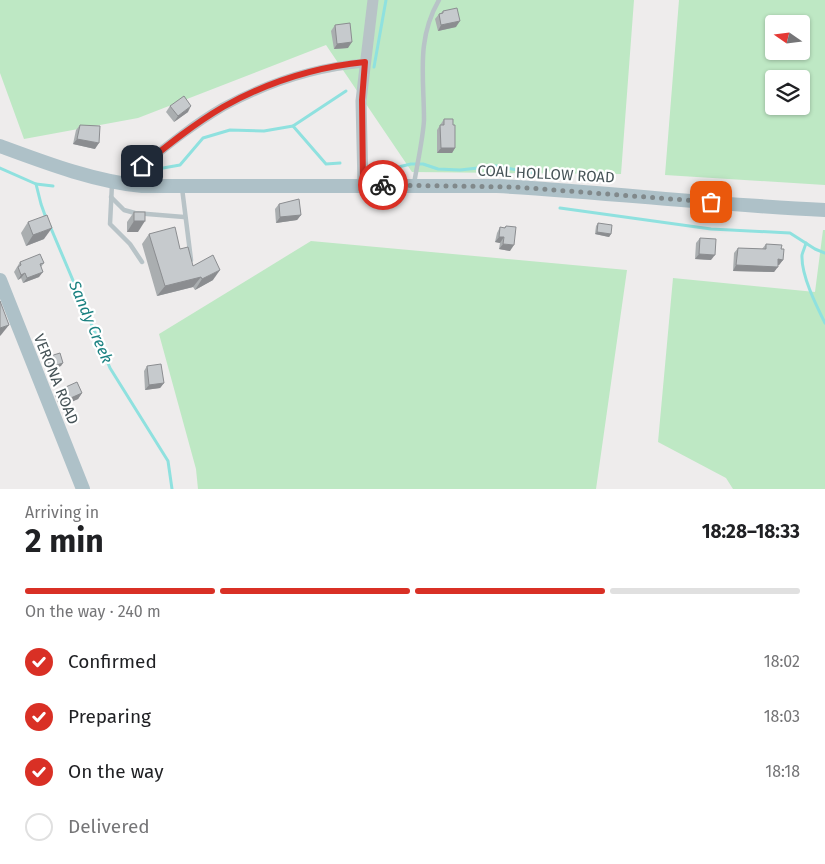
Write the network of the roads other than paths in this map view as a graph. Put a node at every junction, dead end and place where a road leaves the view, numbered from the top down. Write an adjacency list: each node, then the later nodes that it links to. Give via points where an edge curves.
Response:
1 (373, 0): 3 (street)
2 (439, 0): 6 (lane, via 430,16 423,50 424,121)
3 (365, 62): 5 (street, via 286,78 240,99 199,122); 8 (street)
4 (3, 149): 7 (main road, COAL HOLLOW ROAD)
5 (142, 166)
6 (415, 179): 8 (main road, COAL HOLLOW ROAD); 11 (main road, COAL HOLLOW ROAD)
7 (112, 182): 9 (main road, COAL HOLLOW ROAD); 10 (lane)
8 (363, 185): 9 (main road, COAL HOLLOW ROAD)
9 (182, 187): 12 (lane)
10 (111, 197): 12 (lane, via 124,210); 13 (lane, via 110,224)
11 (825, 210)
12 (184, 218): 14 (lane)
13 (142, 262)
14 (191, 263)
15 (0, 280): 16 (main road, VERONA ROAD)
16 (83, 489)

